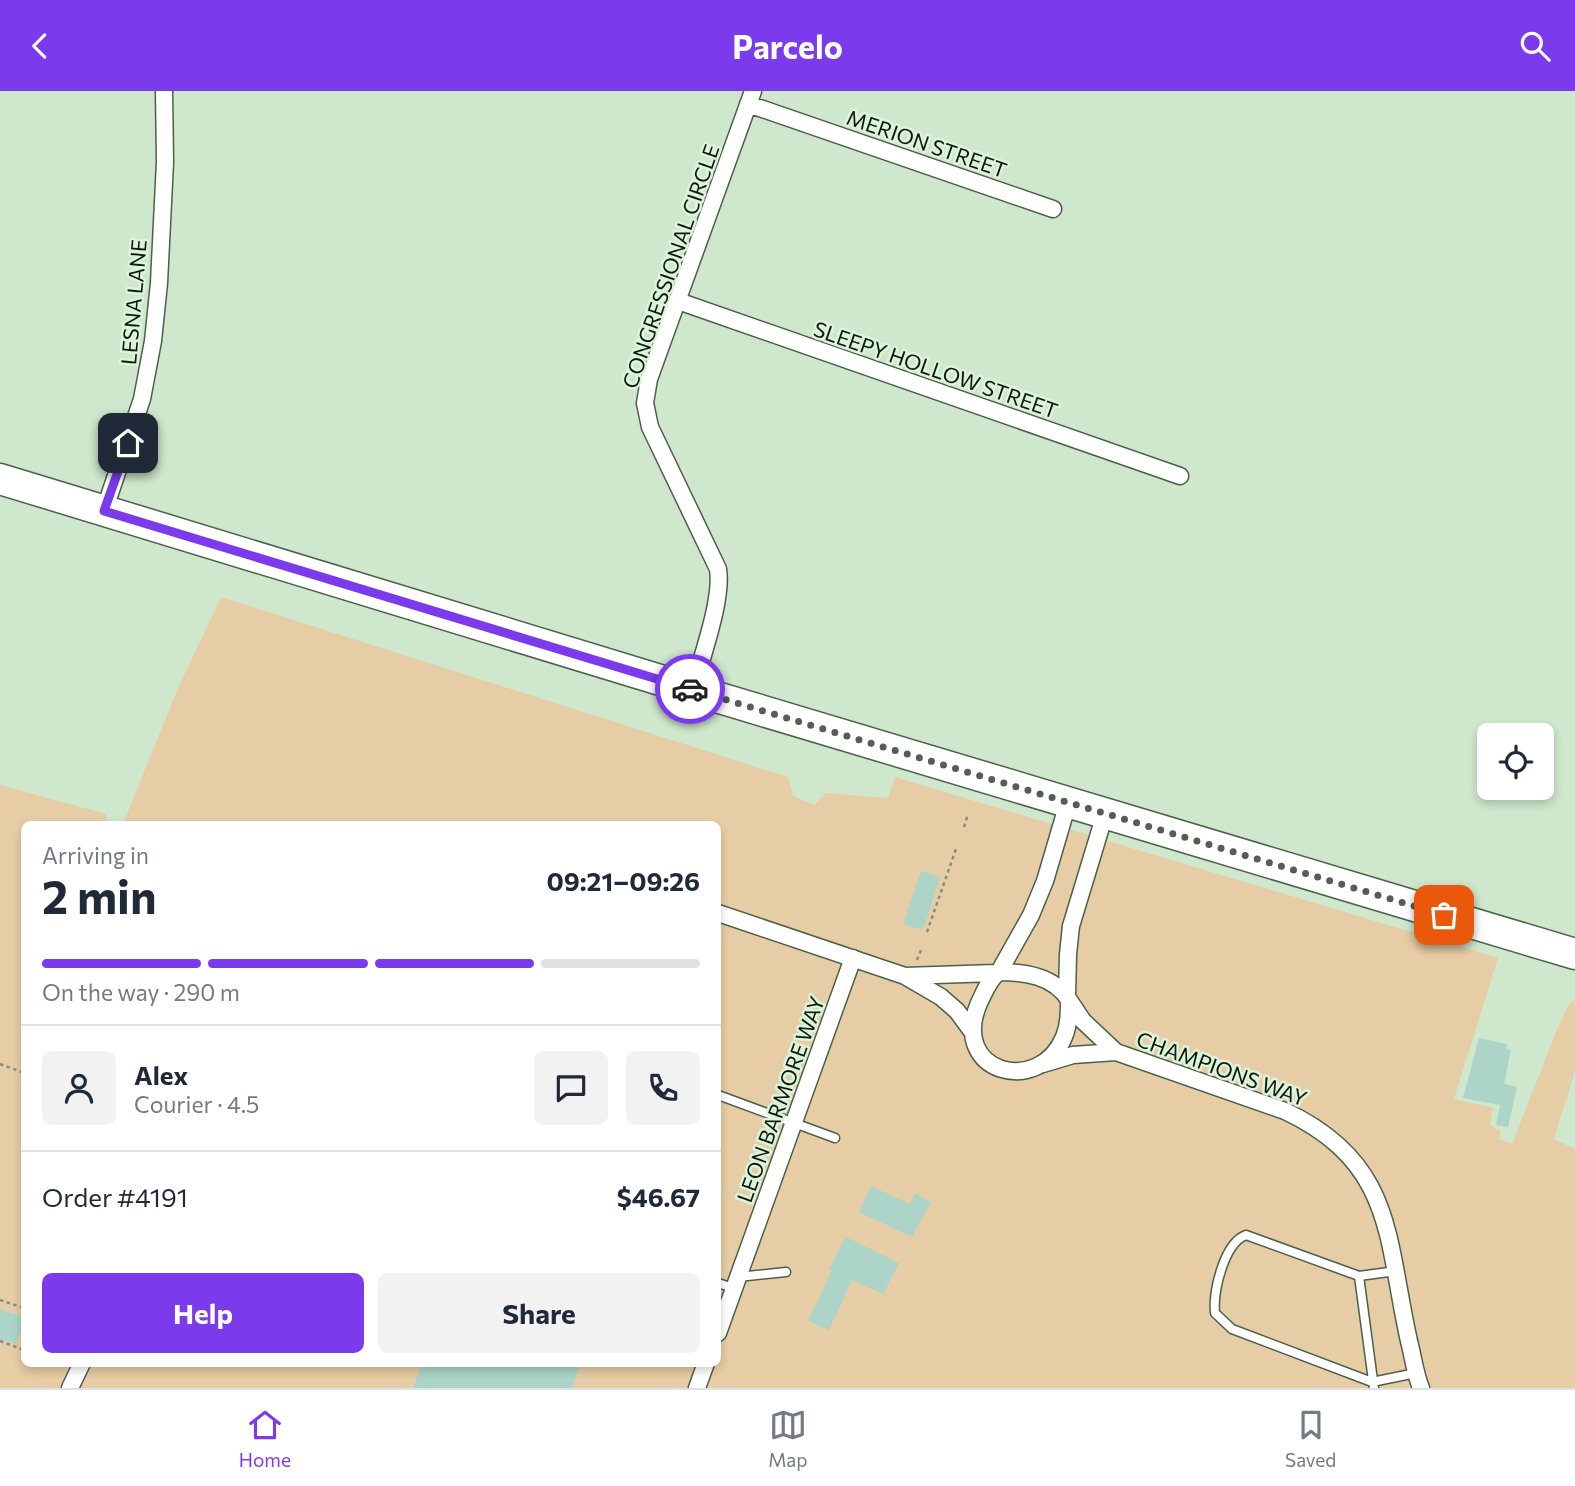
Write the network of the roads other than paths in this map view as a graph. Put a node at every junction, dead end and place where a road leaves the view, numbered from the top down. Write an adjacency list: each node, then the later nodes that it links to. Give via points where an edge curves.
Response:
1 (164, 91): 7 (street, LESNA LANE, via 165,162 153,341 142,399)
2 (751, 98): 3 (street, MERION STREET); 4 (street, CONGRESSIONAL CIRCLE)
3 (1053, 209)
4 (678, 301): 5 (street, SLEEPY HOLLOW STREET); 8 (street, CONGRESSIONAL CIRCLE, via 649,379 645,403 650,427 719,569)
5 (1180, 476)
6 (0, 479): 7 (highway)
7 (104, 511): 8 (highway)
8 (693, 690): 9 (highway)
9 (1068, 803): 10 (highway); 15 (street, via 1031,915)
10 (1105, 814): 12 (highway); 16 (street, via 1071,926)
11 (721, 914): 13 (street, CHAMPIONS WAY)
12 (1575, 954)
13 (853, 958): 14 (street, CHAMPIONS WAY); 21 (street, LEON BARMORE WAY)
14 (910, 970): 15 (street, CHAMPIONS WAY); 17 (street, CHAMPIONS WAY, via 957,1011)
15 (997, 972): 16 (street, CHAMPIONS WAY, via 1036,975); 17 (street)
16 (1068, 998): 18 (street, CHAMPIONS WAY, via 1083,1021); 19 (street, via 1063,1039)
17 (971, 1030): 19 (street, CHAMPIONS WAY, via 982,1057 998,1068 1021,1071)
18 (1116, 1052): 19 (street, CHAMPIONS WAY, via 1073,1055); 23 (street, CHAMPIONS WAY, via 1285,1111 1326,1135 1371,1184 1389,1232)
19 (1041, 1065)
20 (721, 1096): 21 (lane)
21 (793, 1123): 22 (lane); 26 (street, LEON BARMORE WAY)
22 (835, 1138)
23 (1396, 1271): 25 (lane); 32 (street, CHAMPIONS WAY)
24 (786, 1272): 26 (lane)
25 (1359, 1276): 33 (lane); 33 (lane, via 1246,1235 1232,1243 1214,1303 1216,1313 1232,1329)
26 (736, 1282): 27 (lane); 28 (street, LEON BARMORE WAY)
27 (721, 1283)
28 (721, 1324)
29 (74, 1367): 34 (street)
30 (80, 1367): 34 (street)
31 (705, 1367): 35 (street)
32 (1419, 1380): 33 (lane)
33 (1373, 1385)
34 (70, 1387)
35 (697, 1388)

